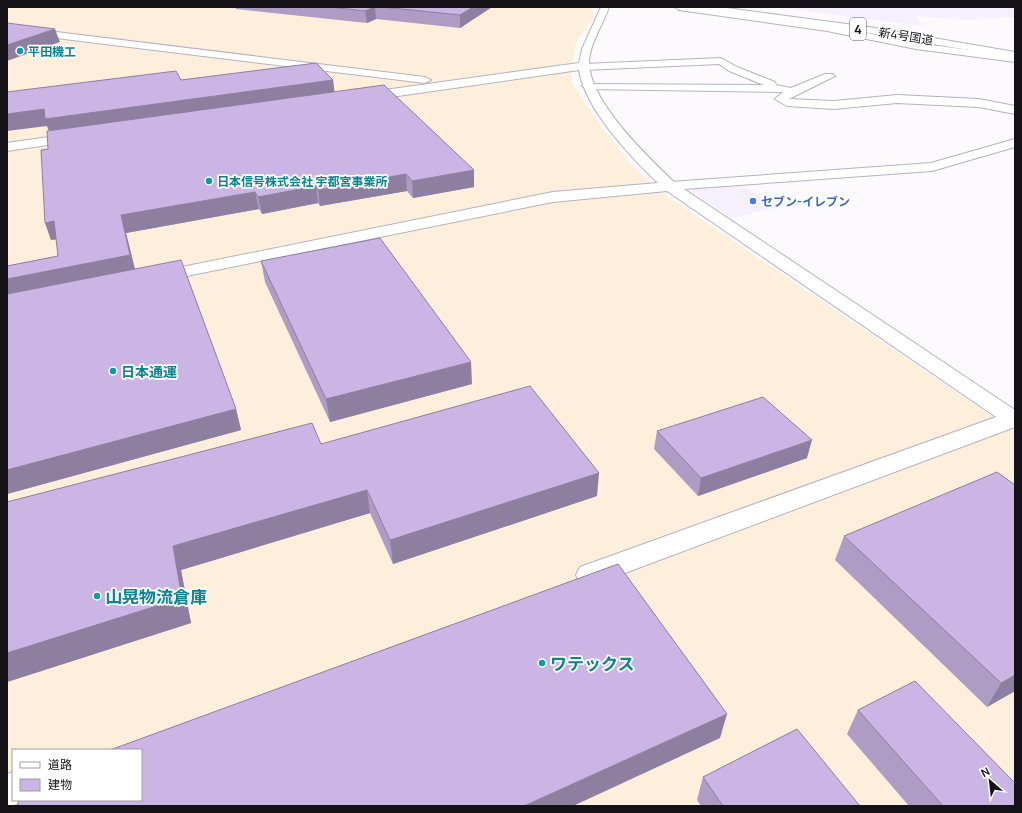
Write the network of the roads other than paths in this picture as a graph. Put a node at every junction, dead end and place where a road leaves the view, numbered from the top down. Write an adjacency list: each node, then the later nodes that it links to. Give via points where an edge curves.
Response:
1 (605, 7): 9 (main road, via 586,49)
2 (679, 7): 8 (main road, via 827,28 916,46)
3 (701, 7): 7 (main road, 新4号国道 / 4, via 855,28)
4 (739, 7): 6 (main road, 新4号国道 / 4)
5 (7, 29): 11 (main road)
6 (1015, 49)
7 (1015, 55)
8 (1015, 59)
9 (584, 66): 11 (main road); 12 (main road); 13 (main road, via 721,61)
10 (829, 76): 13 (main road)
11 (454, 84): 14 (main road)
12 (591, 91): 13 (main road); 19 (main road, via 622,136)
13 (786, 93): 15 (main road, via 787,102 834,106 897,99 979,103)
14 (352, 98)
15 (1015, 110)
16 (85, 136): 18 (main road)
17 (1015, 143): 19 (main road, via 932,166)
18 (7, 147)
19 (670, 186): 20 (main road, via 553,197); 21 (main road)
20 (140, 280)
21 (1014, 417): 22 (main road)
22 (565, 584)

